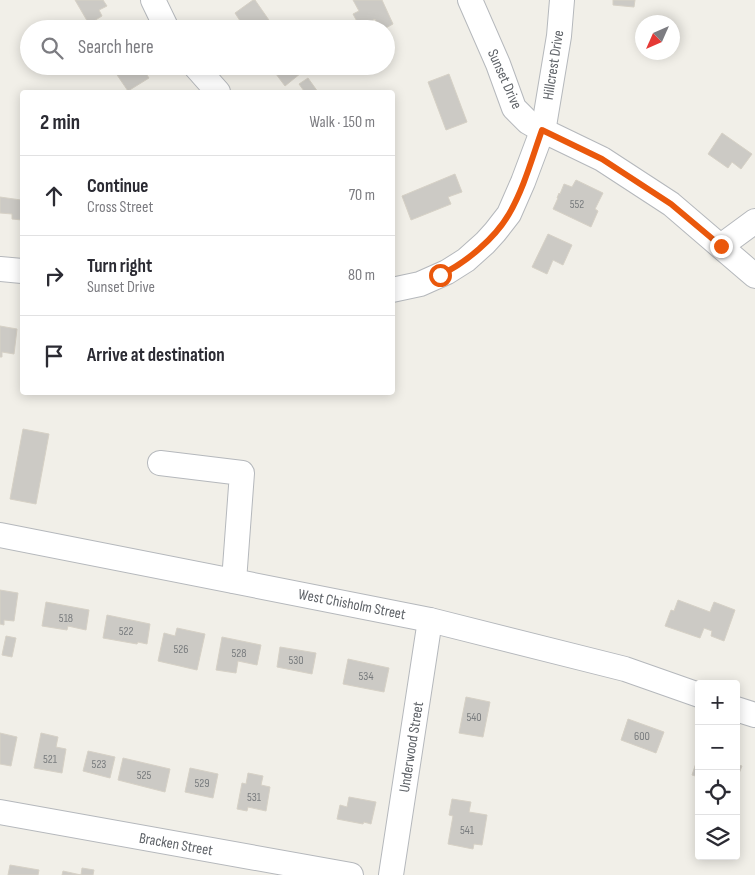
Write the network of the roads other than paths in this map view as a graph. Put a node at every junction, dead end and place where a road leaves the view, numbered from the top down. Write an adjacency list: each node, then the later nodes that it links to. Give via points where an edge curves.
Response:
1 (153, 0): 4 (street)
2 (470, 0): 7 (street, Sunset Drive, via 514,108)
3 (562, 0): 7 (street, Hillcrest Drive, via 559,36)
4 (163, 20)
5 (203, 75): 6 (street)
6 (216, 90)
7 (542, 130): 9 (street, Sunset Drive, via 602,159 671,204); 13 (street, Hillcrest Drive, via 509,214 484,243 447,272 420,284)
8 (755, 221): 9 (street)
9 (721, 246): 12 (street, Sunset Drive)
10 (0, 269): 11 (street)
11 (20, 272)
12 (755, 276)
13 (395, 289)
14 (160, 463): 16 (street, via 242,473)
15 (0, 535): 16 (street, West Chisholm Street)
16 (234, 581): 17 (street, West Chisholm Street)
17 (430, 620): 18 (street, West Chisholm Street, via 625,669); 23 (street, Underwood Street)
18 (695, 694)
19 (740, 710): 20 (street)
20 (755, 715)
21 (0, 812): 22 (street, Bracken Street)
22 (351, 875)
23 (391, 875)

